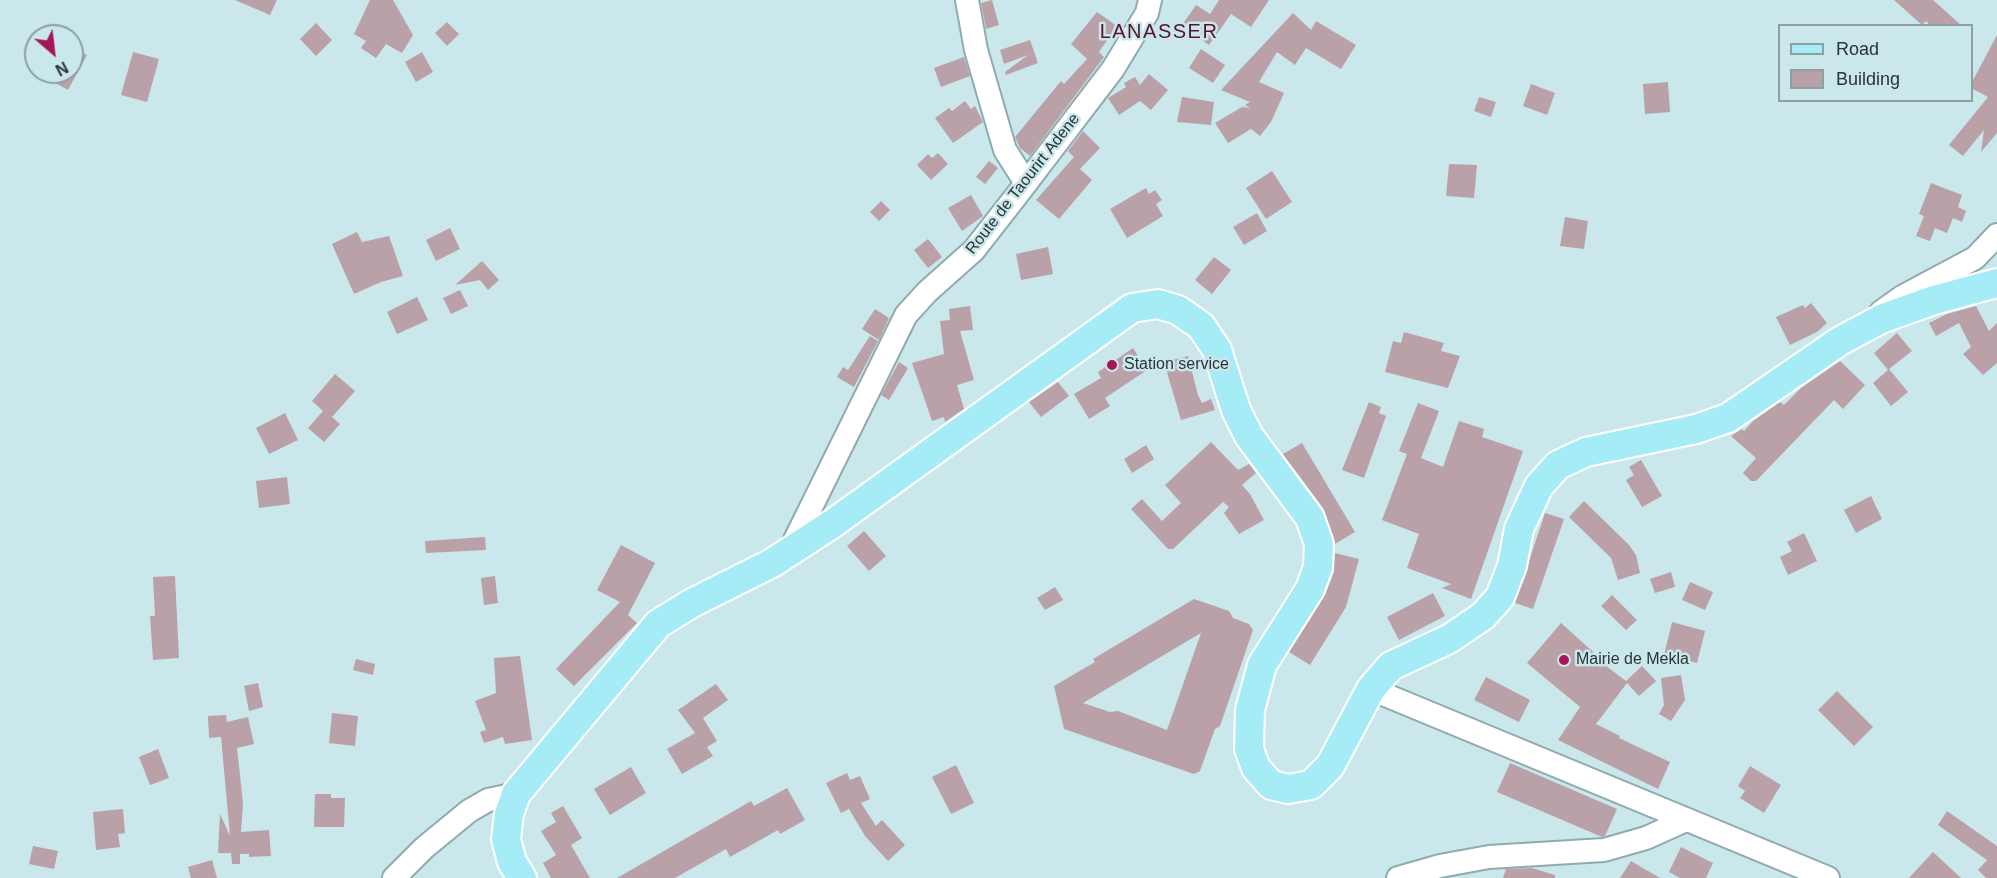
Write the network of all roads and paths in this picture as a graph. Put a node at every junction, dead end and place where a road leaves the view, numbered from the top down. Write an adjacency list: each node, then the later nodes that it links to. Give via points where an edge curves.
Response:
1 (967, 0): 3 (street, via 976,50 1005,150)
2 (1150, 0): 3 (street, Route de Taourirt Adene, via 1147,13 1113,69)
3 (1026, 183): 7 (street, Route de Taourirt Adene, via 974,250 906,315)
4 (1997, 235): 6 (street, via 1975,258 1902,297)
5 (1997, 283): 6 (main road, via 1892,315)
6 (1840, 341): 8 (main road, via 1728,418 1696,429 1586,452 1558,465 1539,486 1519,529 1512,566 1500,597 1483,616 1449,639 1391,666)
7 (789, 552): 8 (main road, via 1132,308 1158,304 1178,309 1201,326 1217,350 1236,410 1249,436 1310,518 1319,544 1318,567 1310,589 1262,665 1250,710 1249,749 1256,768 1271,785 1288,789 1311,785 1330,766); 9 (main road, via 658,624)
8 (1371, 689): 10 (street)
9 (516, 794): 11 (street, via 488,800 469,811); 12 (main road, via 506,839 512,862)
10 (1686, 820): 13 (street, via 1646,838 1604,850 1489,857); 14 (street)
11 (394, 878)
12 (522, 878)
13 (1398, 878)
14 (1828, 878)

